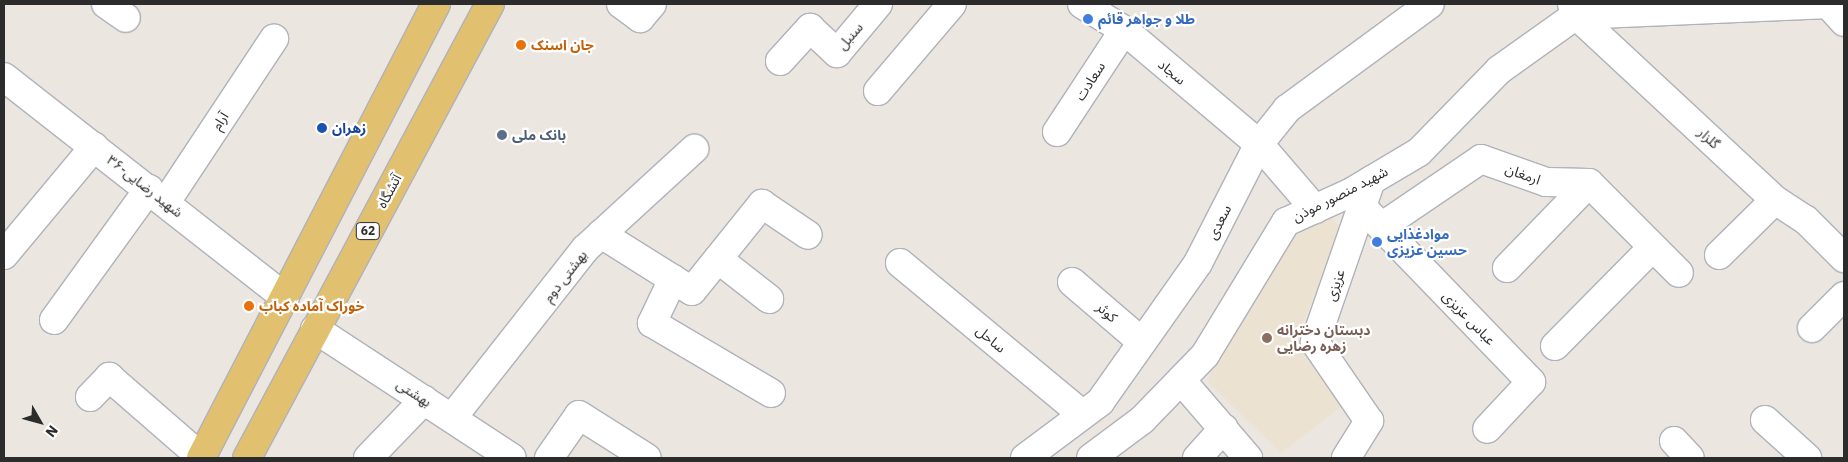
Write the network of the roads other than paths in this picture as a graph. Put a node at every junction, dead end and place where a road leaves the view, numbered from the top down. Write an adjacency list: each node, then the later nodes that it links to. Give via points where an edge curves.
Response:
1 (436, 4): 41 (main road)
2 (490, 4): 45 (main road, آتشگاه / 62)
3 (621, 4): 4 (street, via 640,18)
4 (652, 4)
5 (878, 4): 14 (street, سنبل, via 836,53 810,28)
6 (952, 4): 16 (street)
7 (1428, 4): 18 (street, سعدی, via 1287,109)
8 (1829, 4): 9 (street); 12 (street)
9 (1628, 8): 10 (street)
10 (1574, 9): 21 (street, شهید منصور موذن, via 1498,70 1419,152); 24 (street, گلزار)
11 (1105, 14): 17 (street, سعادت); 18 (street, سجاد)
12 (1844, 22)
13 (274, 39): 23 (street, آرام)
14 (780, 61)
15 (4, 77): 19 (street, ۳۶-شهید رضایی)
16 (878, 91)
17 (1057, 132)
18 (1259, 144): 26 (street, سجاد); 46 (street, سعدی, via 1198,263)
19 (94, 147): 23 (street, ۳۶-شهید رضایی); 31 (street)
20 (694, 149): 28 (street, بهشتی دوم)
21 (1371, 180): 25 (street, عزیزی); 26 (street, شهید منصور موذن)
22 (1588, 183): 27 (street, ارمغان, via 1546,182 1481,159); 30 (street); 36 (street)
23 (158, 196): 41 (street, ۳۶-شهید رضایی); 43 (street, آرام)
24 (1775, 200): 32 (street); 33 (street, گلزار, via 1806,220)
25 (1362, 207): 27 (street, عباس عزیزی); 67 (street, عزیزی, via 1315,342 1369,421)
26 (1315, 208): 48 (street, شهید منصور موذن, via 1286,222 1205,355)
27 (1381, 227): 56 (street, عباس عزیزی, via 1531,382)
28 (601, 234): 38 (street); 53 (street, بهشتی دوم, via 586,248)
29 (808, 235): 34 (street, via 762,204)
30 (1653, 247): 37 (street); 47 (street)
31 (4, 255)
32 (1719, 256)
33 (1844, 258)
34 (718, 259): 38 (street, via 692,291); 42 (street)
35 (900, 263): 52 (street, ساحل)
36 (1507, 268)
37 (1679, 273)
38 (673, 279): 49 (street, via 652,323)
39 (1072, 282): 46 (street, کوثر)
40 (1844, 296): 44 (street)
41 (285, 297): 57 (main road)
42 (769, 299)
43 (54, 320)
44 (1812, 328)
45 (315, 329): 51 (street, بهشتی); 58 (main road, آتشگاه / 62)
46 (1142, 342): 52 (street, سعدی, via 1100,402)
47 (1555, 346)
48 (1181, 380): 55 (street); 64 (street, شهید منصور موذن, via 1142,420)
49 (771, 393)
50 (90, 397): 57 (street, via 109,377)
51 (424, 400): 53 (street, بهشتی); 59 (street)
52 (1082, 414): 63 (street, سعدی)
53 (452, 418): 60 (street, بهشتی)
54 (1765, 420): 68 (street)
55 (1224, 428): 65 (street); 66 (street)
56 (1487, 429)
57 (201, 458)
58 (247, 458)
59 (368, 458)
60 (512, 458)
61 (549, 458): 62 (street, via 579,415)
62 (646, 458)
63 (1025, 458)
64 (1090, 458)
65 (1197, 458)
66 (1248, 458)
67 (1346, 458)
68 (1807, 458)

